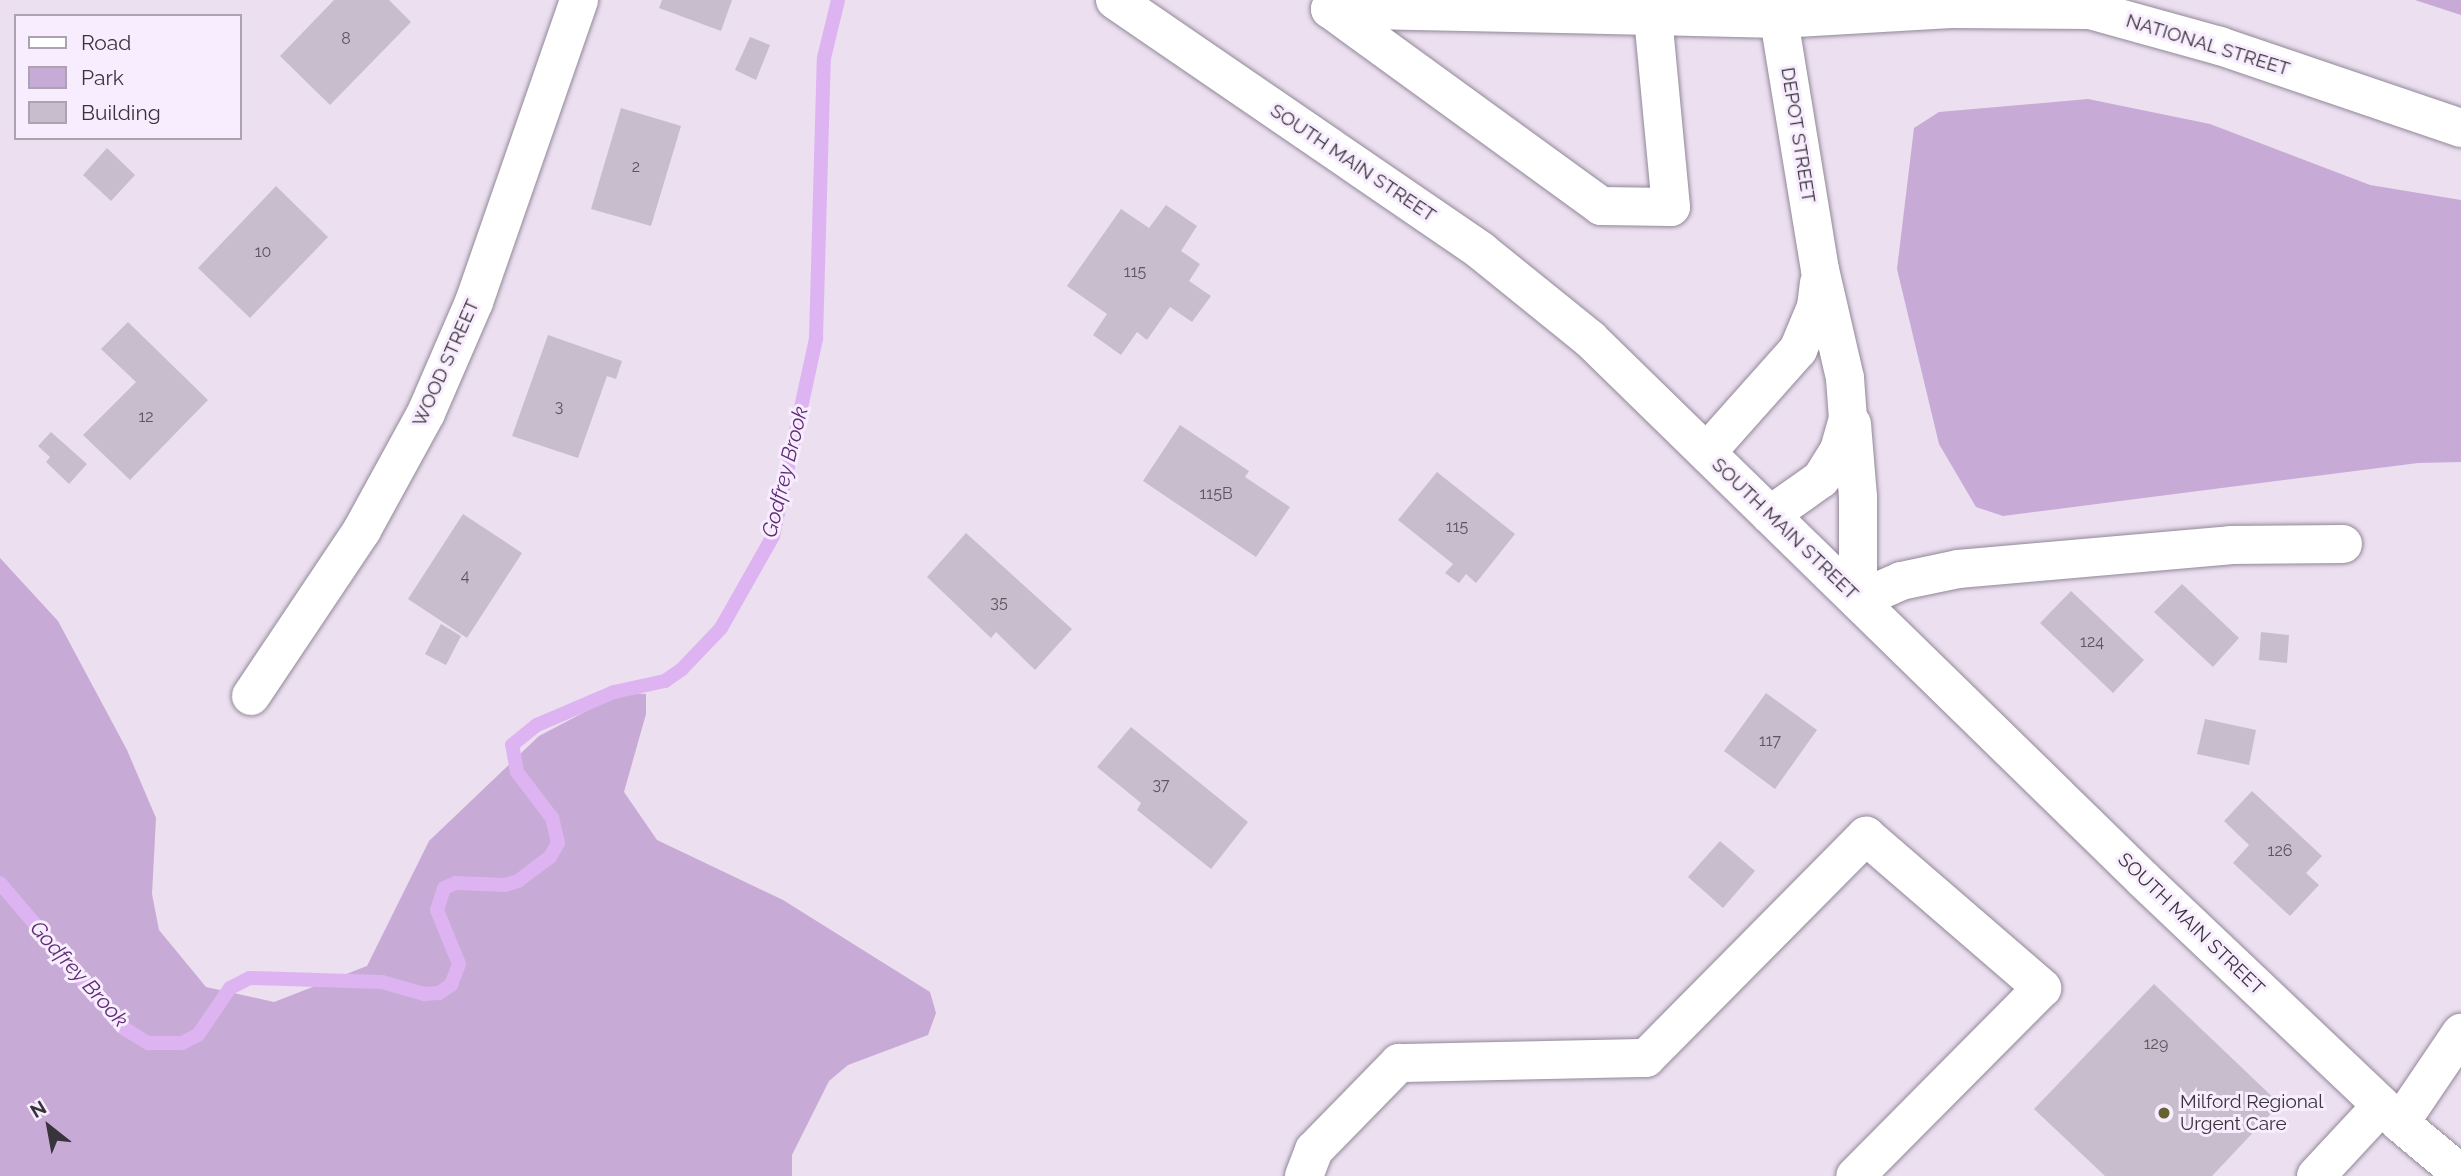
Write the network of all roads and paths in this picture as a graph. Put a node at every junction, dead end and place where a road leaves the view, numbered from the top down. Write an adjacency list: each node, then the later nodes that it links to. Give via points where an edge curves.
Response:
1 (579, 0): 12 (main road, WOOD STREET, via 474,302 432,400 362,530)
2 (1115, 0): 8 (main road, SOUTH MAIN STREET, via 1503,267 1590,339)
3 (1777, 9): 4 (main road, NATIONAL STREET); 5 (main road, NATIONAL STREET, via 2090,10 2220,46); 6 (main road, DEPOT STREET)
4 (1653, 16): 4 (main road, NATIONAL STREET, via 1671,207 1601,206 1330,9)
5 (2461, 128)
6 (1820, 270): 7 (main road, DEPOT STREET); 8 (main road, DEPOT STREET, via 1816,307 1798,350)
7 (1848, 402): 9 (main road, DEPOT STREET, via 1845,434 1832,465 1808,491); 11 (main road, via 1857,477)
8 (1707, 452): 9 (main road, SOUTH MAIN STREET)
9 (1770, 514): 11 (main road, SOUTH MAIN STREET)
10 (2343, 544): 11 (main road, via 2219,546 1958,569 1901,581)
11 (1858, 600): 14 (main road, SOUTH MAIN STREET)
12 (251, 696)
13 (2461, 1033): 14 (main road)
14 (2391, 1115): 15 (main road, SOUTH MAIN STREET); 18 (main road); 19 (main road, SOUTH MAIN STREET)
15 (2461, 1174)
16 (1304, 1176): 17 (main road, via 1314,1150 1399,1063 1646,1058 1866,836 2042,988)
17 (1855, 1176)
18 (2316, 1176)
19 (2442, 1176)

